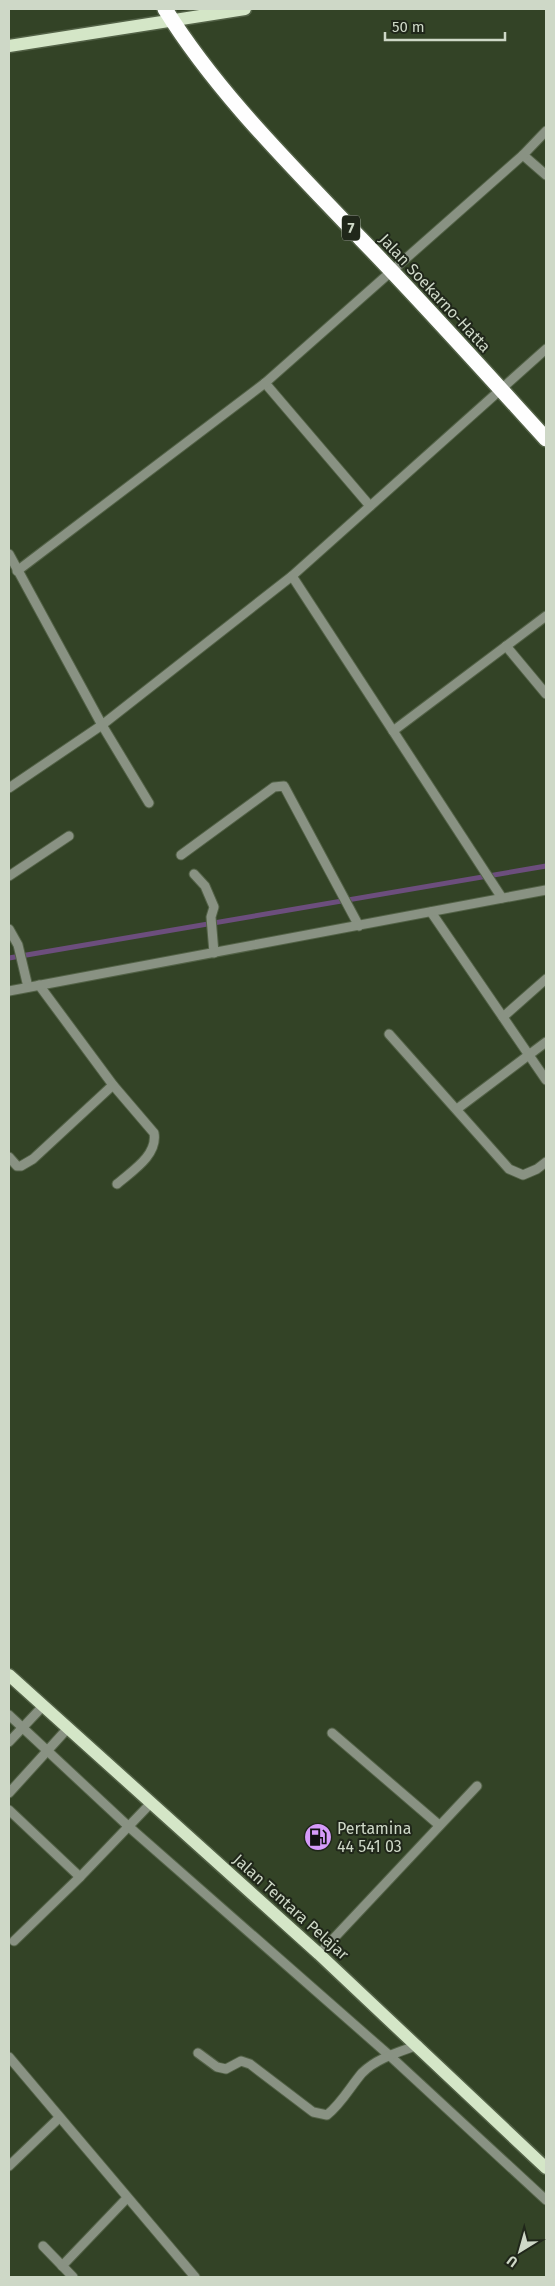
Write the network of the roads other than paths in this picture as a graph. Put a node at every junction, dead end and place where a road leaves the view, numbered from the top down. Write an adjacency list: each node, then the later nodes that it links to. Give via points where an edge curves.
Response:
1 (244, 9): 2 (main road)
2 (168, 14): 3 (main road); 7 (highway, Jalan Soekarno-Hatta / 7, via 230,97)
3 (9, 46)
4 (546, 131): 5 (street)
5 (523, 155): 6 (street); 7 (street)
6 (546, 175)
7 (392, 271): 9 (street); 10 (highway, Jalan Soekarno-Hatta / 7)
8 (546, 349): 10 (street)
9 (266, 383): 12 (street); 14 (street)
10 (501, 389): 11 (highway, Jalan Soekarno-Hatta / 7); 12 (street)
11 (546, 440)
12 (370, 506): 15 (street)
13 (9, 554): 14 (street)
14 (17, 571): 19 (street)
15 (292, 576): 19 (street); 20 (street)
16 (546, 616): 17 (street)
17 (506, 646): 18 (street); 20 (street)
18 (546, 694)
19 (102, 724): 21 (street); 22 (street)
20 (393, 731): 28 (street)
21 (9, 788)
22 (149, 803)
23 (69, 836): 26 (street)
24 (181, 855): 30 (street, via 274,788 284,786)
25 (194, 874): 32 (street, via 205,886 214,907 211,917)
26 (9, 876)
27 (546, 890): 28 (street)
28 (502, 898): 29 (street)
29 (431, 912): 30 (street); 37 (street)
30 (359, 926): 32 (street)
31 (9, 930): 35 (street, via 18,945)
32 (214, 953): 34 (street)
33 (546, 979): 37 (street)
34 (39, 985): 35 (street); 42 (street)
35 (28, 988): 36 (street)
36 (9, 991)
37 (503, 1017): 40 (street)
38 (389, 1034): 43 (street)
39 (546, 1042): 40 (street)
40 (530, 1055): 41 (street); 43 (street)
41 (546, 1080)
42 (113, 1085): 44 (street, via 33,1159 17,1166); 46 (street, via 154,1133 156,1142 147,1156)
43 (457, 1109): 45 (street, via 509,1169 523,1175)
44 (9, 1156)
45 (546, 1162)
46 (116, 1184)
47 (9, 1676): 48 (main road, Jalan Tentara Pelajar)
48 (42, 1706): 50 (street); 51 (main road, Jalan Tentara Pelajar)
49 (9, 1715): 50 (street)
50 (23, 1728): 53 (street); 54 (street)
51 (68, 1728): 54 (street); 57 (main road, Jalan Tentara Pelajar)
52 (332, 1734): 59 (street)
53 (9, 1742)
54 (47, 1750): 56 (street); 60 (street)
55 (477, 1786): 59 (street)
56 (9, 1793)
57 (151, 1803): 60 (street); 63 (main road, Jalan Tentara Pelajar)
58 (9, 1810): 61 (street)
59 (439, 1825): 63 (street)
60 (128, 1826): 61 (street); 66 (street)
61 (80, 1877): 62 (street)
62 (14, 1941)
63 (319, 1954): 64 (main road, Jalan Tentara Pelajar)
64 (418, 2046): 66 (street); 70 (main road, Jalan Tentara Pelajar)
65 (198, 2053): 66 (street, via 217,2067 226,2069 241,2061 250,2064 313,2112 327,2115 339,2105 363,2072)
66 (390, 2056): 72 (street)
67 (9, 2058): 68 (street)
68 (59, 2118): 69 (street); 71 (street)
69 (9, 2166)
70 (546, 2168)
71 (127, 2198): 74 (street); 76 (street)
72 (546, 2200)
73 (43, 2246): 74 (street)
74 (62, 2266): 75 (street)
75 (73, 2277)
76 (195, 2277)

